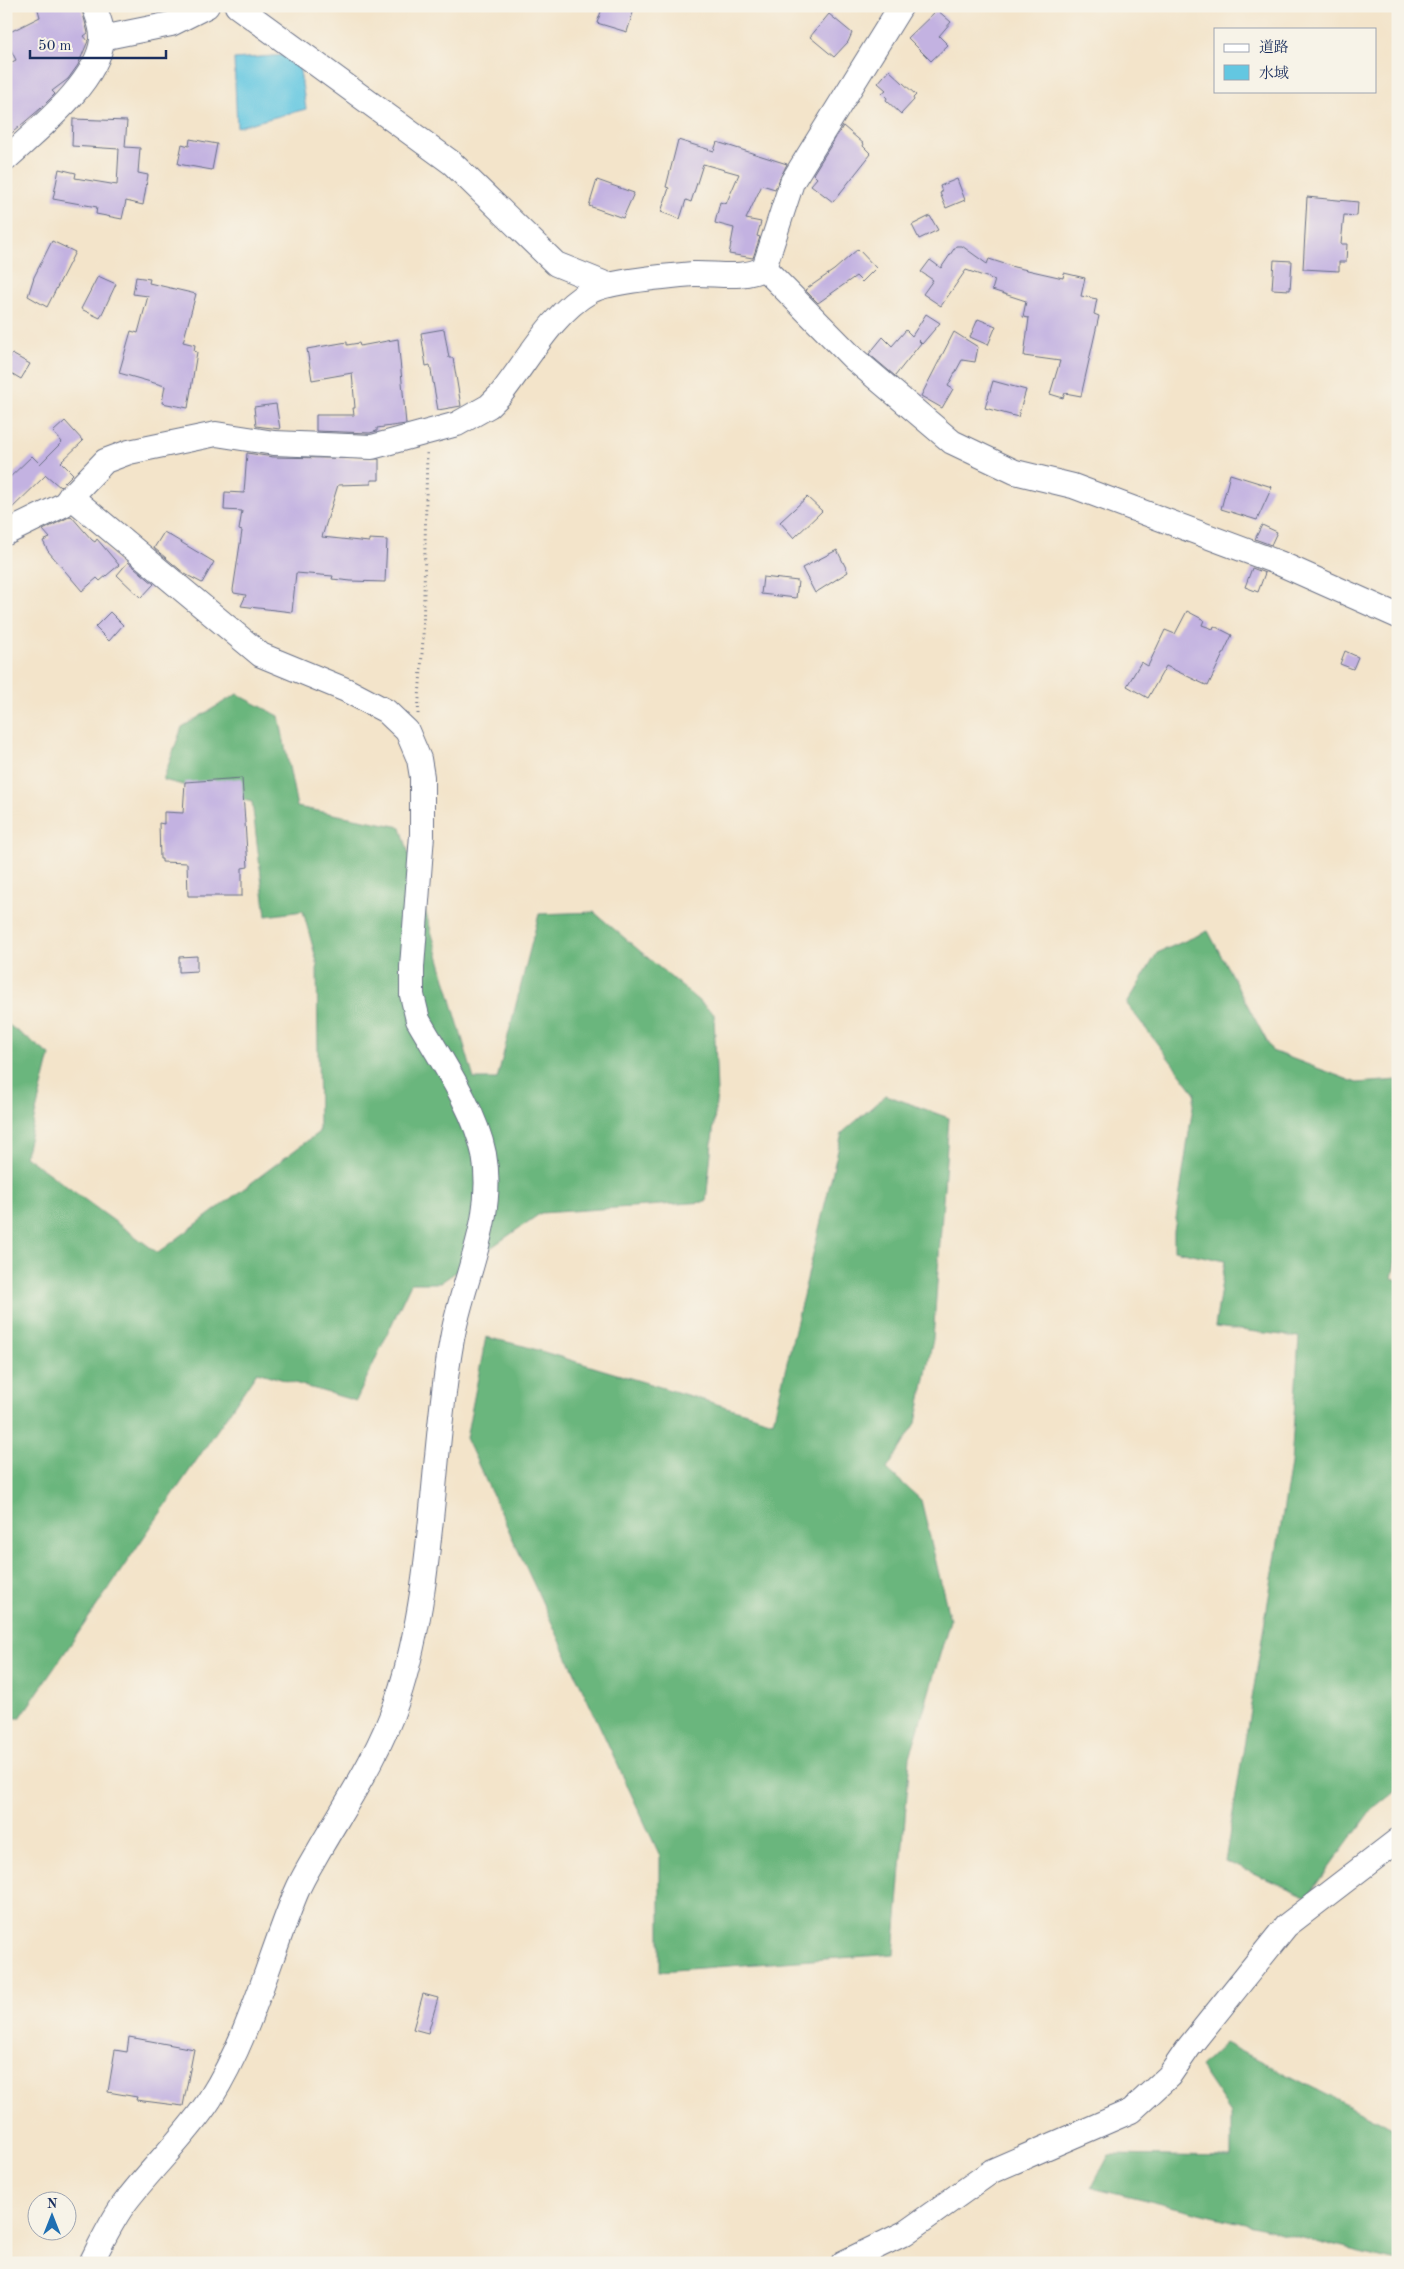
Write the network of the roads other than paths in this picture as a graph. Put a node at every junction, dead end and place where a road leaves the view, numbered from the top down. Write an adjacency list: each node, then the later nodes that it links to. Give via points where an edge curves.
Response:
1 (94, 6): 5 (street)
2 (206, 6): 5 (street, via 171,24)
3 (237, 6): 8 (street, via 452,163 556,264)
4 (901, 6): 7 (street, via 792,182)
5 (102, 38): 6 (street, via 101,47 82,86)
6 (6, 159)
7 (764, 268): 8 (street, via 746,274 693,274); 11 (street, via 853,358 952,442 1015,472 1073,486 1279,563)
8 (608, 285): 9 (street, via 592,290 570,305 501,394 489,406 457,424 372,447 274,443 216,434 169,442 105,461)
9 (70, 496): 10 (street, via 63,505); 13 (street, via 261,655 346,690 386,711 408,731 416,748 422,777 422,835 412,968 414,1008 470,1115 484,1154 486,1174 481,1231 452,1336 429,1541 412,1647 402,1686 387,1727 360,1780 300,1884 237,2048 210,2100 123,2205)
10 (6, 533)
11 (1398, 616)
12 (1398, 1840): 14 (street, via 1286,1926 1169,2076 1131,2111 992,2171 905,2233)
13 (90, 2263)
14 (843, 2263)

